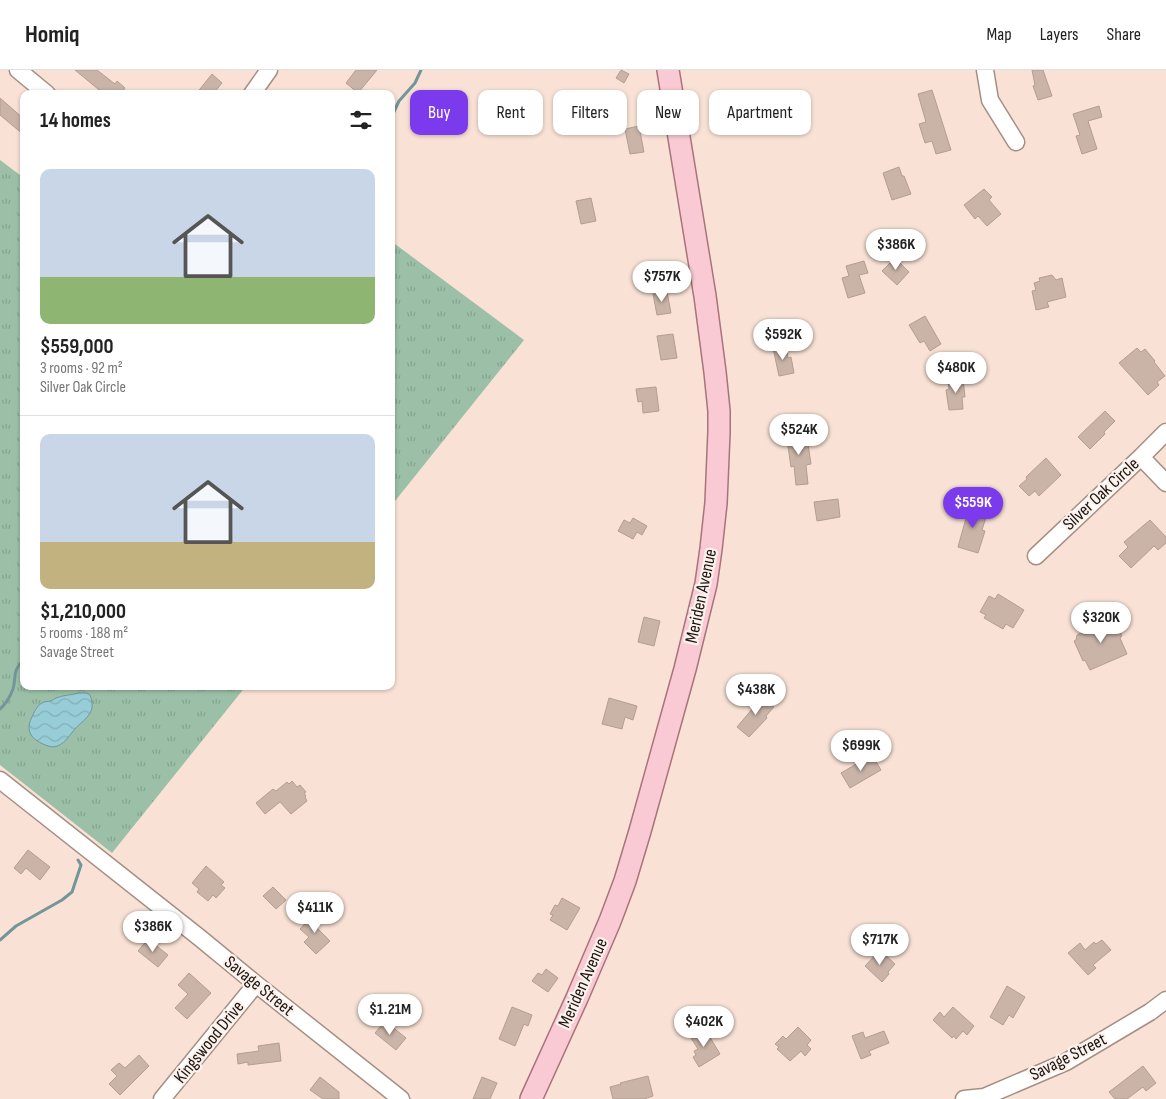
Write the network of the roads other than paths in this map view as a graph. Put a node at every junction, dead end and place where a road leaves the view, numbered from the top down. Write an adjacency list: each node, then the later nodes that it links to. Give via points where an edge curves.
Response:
1 (18, 70): 5 (street)
2 (269, 70): 6 (street)
3 (668, 70): 17 (main road, Meriden Avenue, via 705,296 719,411 711,549 706,584 685,669 625,881)
4 (985, 70): 7 (street, via 990,100)
5 (42, 90)
6 (255, 90)
7 (1016, 142)
8 (1166, 432): 9 (street, Silver Oak Circle)
9 (1141, 457): 10 (street); 11 (street, Silver Oak Circle)
10 (1166, 483)
11 (1036, 556)
12 (0, 780): 13 (street, Savage Street)
13 (256, 984): 15 (street, Kingswood Drive); 16 (street, Savage Street)
14 (1166, 1000): 18 (street, Savage Street, via 1066,1062 984,1097)
15 (162, 1099)
16 (401, 1099)
17 (531, 1099)
18 (964, 1099)

